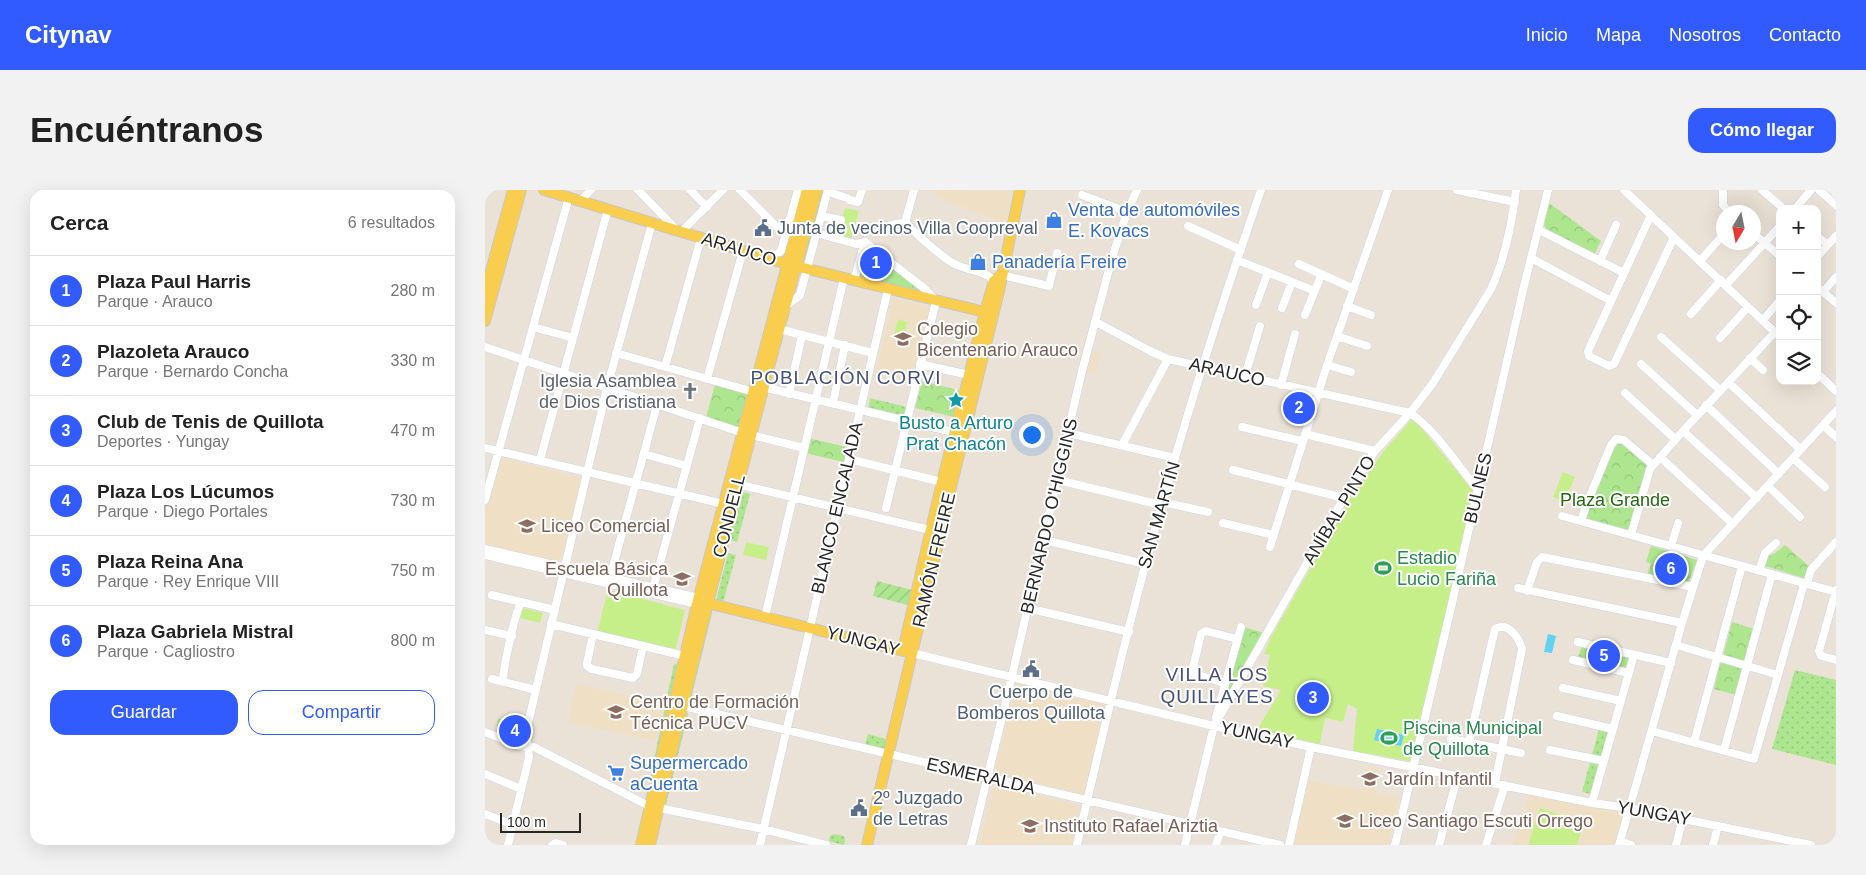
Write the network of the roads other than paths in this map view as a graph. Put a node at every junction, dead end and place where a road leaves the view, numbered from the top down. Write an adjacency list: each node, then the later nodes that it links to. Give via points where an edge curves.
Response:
1 (513, 190): 86 (main road)
2 (521, 190): 101 (main road)
3 (544, 190): 28 (main road, ARAUCO)
4 (638, 190): 48 (street)
5 (690, 190): 35 (street)
6 (723, 190): 35 (street)
7 (740, 190): 51 (street)
8 (807, 190): 40 (main road, CONDELL)
9 (817, 190): 71 (main road, CONDELL)
10 (862, 190): 26 (street, via 858,202)
11 (914, 190): 45 (street)
12 (1021, 190): 77 (main road, RAMÓN FREIRE)
13 (1137, 190): 37 (street, BERNARDO O'HIGGINS)
14 (1261, 190): 61 (street, SAN MARTÍN)
15 (1388, 190): 82 (street)
16 (1457, 190): 30 (street)
17 (1516, 190): 30 (street, ANÍBAL PINTO)
18 (1548, 190): 47 (street, BULNES)
19 (1624, 190): 38 (street)
20 (1723, 190): 32 (street)
21 (1762, 190): 33 (street)
22 (1811, 190): 34 (street)
23 (1819, 190): 31 (street)
24 (589, 191): 29 (street)
25 (797, 191): 40 (main road); 51 (street)
26 (828, 191): 39 (street)
27 (1082, 195): 37 (street)
28 (569, 198): 29 (main road, ARAUCO); 104 (street)
29 (580, 201): 36 (main road, ARAUCO)
30 (1515, 202): 150 (street, ANÍBAL PINTO, via 1499,273 1433,383)
31 (1836, 204)
32 (1723, 205)
33 (1779, 205)
34 (1798, 205)
35 (707, 206): 48 (street)
36 (608, 209): 42 (main road, ARAUCO); 112 (street)
37 (1127, 212): 102 (street, BERNARDO O'HIGGINS)
38 (1651, 215): 52 (street); 74 (street)
39 (821, 216): 41 (street); 50 (street)
40 (799, 220): 71 (main road, CONDELL)
41 (841, 220)
42 (651, 223): 48 (main road, ARAUCO); 118 (street)
43 (1616, 225): 68 (street)
44 (887, 226): 45 (street)
45 (908, 226): 77 (street, via 952,263)
46 (1188, 226): 61 (street)
47 (1539, 230): 65 (street, BULNES); 68 (street)
48 (679, 231): 53 (main road, ARAUCO)
49 (1776, 231): 59 (street)
50 (817, 233): 56 (street, via 856,244); 72 (street)
51 (785, 235): 66 (street, via 781,251)
52 (1674, 236): 69 (street); 88 (street, via 1612,366 1588,353)
53 (701, 238): 60 (main road, ARAUCO); 126 (street)
54 (1821, 238): 57 (street)
55 (1761, 240): 59 (street)
56 (865, 242): 78 (street); 87 (street, ARAUCO)
57 (1833, 242): 63 (street)
58 (1716, 243): 69 (street)
59 (1765, 243): 62 (street); 80 (street)
60 (743, 250): 66 (main road, ARAUCO); 134 (street)
61 (1241, 250): 67 (street, SAN MARTÍN)
62 (1776, 253)
63 (1821, 253)
64 (1057, 254): 77 (street, via 1049,286)
65 (1531, 258): 88 (street); 188 (street, BULNES)
66 (770, 259): 71 (main road, ARAUCO)
67 (1237, 260): 73 (street); 127 (street, SAN MARTÍN)
68 (1600, 261): 74 (street)
69 (1700, 261): 80 (street)
70 (1299, 264): 75 (street)
71 (791, 265): 72 (main road, ARAUCO); 92 (main road, CONDELL); 138 (main road, CONDELL)
72 (807, 269): 78 (main road, ARAUCO); 92 (street, via 800,295)
73 (1268, 272): 79 (street); 90 (street)
74 (1624, 273): 88 (street)
75 (1323, 276): 82 (street); 84 (street)
76 (1836, 277): 83 (street)
77 (998, 278): 96 (main road, RAMÓN FREIRE); 96 (main road, RAMÓN FREIRE, via 999,291)
78 (849, 279): 81 (main road, ARAUCO); 114 (street)
79 (1291, 282): 84 (street); 95 (street)
80 (1723, 283): 94 (street); 97 (street)
81 (888, 289): 87 (main road, ARAUCO); 119 (street, BLANCO ENCALADA)
82 (1354, 289): 93 (street)
83 (1821, 289)
84 (1315, 291): 98 (street)
85 (1821, 291): 89 (street)
86 (485, 293)
87 (936, 300): 96 (main road, ARAUCO); 123 (street)
88 (1611, 301)
89 (1836, 302)
90 (1256, 305)
91 (1776, 305): 100 (street)
92 (786, 306): 105 (main road, CONDELL)
93 (1347, 306): 99 (street); 109 (street)
94 (1748, 307): 100 (street); 113 (street)
95 (1281, 308)
96 (989, 313): 131 (main road, RAMÓN FREIRE); 159 (main road, RAMÓN FREIRE)
97 (1691, 314)
98 (1305, 315)
99 (1371, 316)
100 (1763, 320): 107 (street)
101 (485, 321)
102 (1096, 322): 121 (street, ARAUCO); 157 (street, BERNARDO O'HIGGINS)
103 (1260, 326): 132 (street)
104 (533, 327): 112 (street); 122 (street)
105 (779, 329): 108 (street); 138 (main road, CONDELL)
106 (1295, 334): 136 (street)
107 (1776, 334)
108 (802, 335): 114 (street); 143 (street)
109 (1337, 336): 116 (street); 125 (street)
110 (1776, 336): 120 (street)
111 (1661, 337): 139 (street)
112 (573, 338): 130 (street)
113 (1720, 338)
114 (828, 341): 115 (street); 144 (street)
115 (845, 346): 119 (street); 145 (street)
116 (1367, 346)
117 (485, 347): 122 (street)
118 (616, 353): 126 (street); 137 (street)
119 (873, 353): 148 (street, BLANCO ENCALADA)
120 (1750, 358): 128 (street); 135 (street)
121 (1168, 359): 127 (street, ARAUCO); 163 (street)
122 (524, 360): 130 (street); 167 (street)
123 (920, 364): 131 (street); 153 (street)
124 (1641, 364): 151 (street)
125 (1327, 365): 129 (street); 141 (street)
126 (665, 367): 134 (street)
127 (1203, 367): 132 (street, ARAUCO); 171 (street, SAN MARTÍN)
128 (1763, 370)
129 (1351, 372)
130 (563, 373): 137 (street); 174 (street)
131 (969, 375): 159 (main road, RAMÓN FREIRE)
132 (1245, 376): 136 (street, ARAUCO)
133 (1821, 377): 140 (street)
134 (707, 378): 138 (street)
135 (1727, 382): 139 (street); 166 (street)
136 (1281, 385): 141 (street, ARAUCO)
137 (607, 388): 146 (street); 179 (street)
138 (759, 389): 143 (street); 158 (main road, CONDELL)
139 (1720, 390): 147 (street)
140 (1836, 391)
141 (1319, 393): 150 (street, ARAUCO); 161 (street)
142 (1625, 393): 162 (street)
143 (789, 394): 144 (street)
144 (815, 400): 145 (street); 165 (street)
145 (833, 403): 148 (street)
146 (657, 405): 152 (street); 169 (street)
147 (1706, 405): 151 (street); 180 (street)
148 (860, 409): 153 (street); 173 (street, BLANCO ENCALADA)
149 (1836, 410): 154 (street)
150 (1410, 413): 168 (street, ANÍBAL PINTO); 188 (street, ARAUCO, via 1436,437)
151 (1697, 415): 156 (street)
152 (700, 418): 158 (street); 176 (street)
153 (906, 421): 159 (street); 177 (street)
154 (1823, 425): 160 (street); 166 (street)
155 (1242, 427): 161 (street)
156 (1683, 431): 162 (street); 192 (street)
157 (1068, 433): 163 (street); 181 (street, BERNARDO O'HIGGINS)
158 (747, 434): 165 (street); 184 (main road, CONDELL); 194 (main road, CONDELL)
159 (960, 434): 183 (main road, RAMÓN FREIRE); 205 (main road, RAMÓN FREIRE, via 953,479)
160 (1836, 437)
161 (1303, 438): 168 (street); 185 (street)
162 (1675, 439): 170 (street)
163 (1122, 445): 171 (street)
164 (485, 448): 167 (street)
165 (803, 448): 190 (street)
166 (1800, 450): 172 (street)
167 (498, 451): 174 (street); 193 (street)
168 (1375, 451): 191 (street, ANÍBAL PINTO)
169 (644, 454): 176 (street); 182 (street)
170 (1660, 457): 175 (street); 204 (street)
171 (1175, 458): 195 (street, SAN MARTÍN)
172 (1793, 458): 180 (street); 187 (street)
173 (849, 459): 177 (street); 196 (street, BLANCO ENCALADA)
174 (540, 460): 179 (street)
175 (1653, 465): 201 (street, via 1624,440 1616,439); 207 (street)
176 (687, 466): 189 (street)
177 (895, 470): 183 (street); 197 (street)
178 (1233, 470): 185 (street)
179 (587, 472): 182 (street); 218 (street)
180 (1779, 474): 186 (street)
181 (1058, 480): 195 (street); 208 (street, BERNARDO O'HIGGINS)
182 (635, 482): 189 (street); 221 (street)
183 (942, 482): 205 (main road, RAMÓN FREIRE)
184 (737, 484): 190 (street); 229 (main road, CONDELL)
185 (1289, 485): 191 (street); 206 (street)
186 (1767, 486): 192 (street); 200 (street)
187 (1825, 487)
188 (1478, 490): 282 (street, BULNES)
189 (680, 494): 194 (street); 225 (street)
190 (792, 497): 196 (street); 233 (street)
191 (1344, 498): 266 (street, ANÍBAL PINTO)
192 (1757, 498): 204 (street)
193 (485, 500)
194 (724, 504): 229 (main road, CONDELL)
195 (1162, 504): 198 (street); 216 (street, SAN MARTÍN)
196 (837, 508): 205 (street); 237 (street, BLANCO ENCALADA)
197 (885, 508)
198 (1208, 512)
199 (1561, 516): 201 (street)
200 (1800, 517)
201 (1581, 521): 207 (street)
202 (1678, 522): 212 (street)
203 (1223, 523): 206 (street)
204 (1733, 524): 215 (street)
205 (936, 532): 246 (main road, RAMÓN FREIRE)
206 (1274, 535): 211 (street)
207 (1631, 535): 212 (street)
208 (1044, 540): 216 (street); 231 (street, BERNARDO O'HIGGINS)
209 (1836, 542): 222 (street, via 1811,570)
210 (1776, 544): 219 (street, via 1765,553)
211 (1270, 547)
212 (1671, 547): 215 (street)
213 (485, 548): 218 (street, YUNGAY)
214 (485, 555): 218 (street, YUNGAY)
215 (1703, 556): 217 (street); 223 (street)
216 (1145, 564): 239 (street, SAN MARTÍN)
217 (1742, 566): 219 (street); 249 (street)
218 (564, 570): 221 (street, YUNGAY); 232 (street)
219 (1759, 571): 220 (street)
220 (1772, 574): 222 (street); 253 (street)
221 (609, 580): 225 (street, YUNGAY)
222 (1806, 584): 227 (street); 255 (street)
223 (1693, 587): 226 (street, via 1542,557 1537,562); 234 (street)
224 (1518, 588): 226 (street)
225 (652, 591): 229 (street, YUNGAY)
226 (1527, 591): 234 (street)
227 (1836, 592): 251 (street, via 1819,654)
228 (492, 595): 230 (street)
229 (701, 602): 233 (main road, YUNGAY); 248 (main road, CONDELL); 264 (main road, CONDELL)
230 (521, 603): 232 (street); 241 (street)
231 (1027, 608): 239 (street); 256 (street, BERNARDO O'HIGGINS)
232 (555, 610): 235 (street)
233 (765, 617): 237 (main road, YUNGAY)
234 (1682, 623): 244 (street)
235 (551, 624): 240 (street); 261 (street)
236 (1241, 627): 242 (street)
237 (810, 628): 246 (main road, YUNGAY); 268 (street, BLANCO ENCALADA)
238 (485, 630): 241 (street)
239 (1129, 632): 262 (street, SAN MARTÍN)
240 (593, 634): 245 (street); 245 (street, via 587,663 592,669 633,678 637,674)
241 (512, 636): 258 (street)
242 (1237, 639): 259 (street); 259 (street, via 1202,632 1192,672)
243 (1577, 642): 247 (street)
244 (1676, 645): 249 (street); 252 (street)
245 (643, 646): 248 (street)
246 (907, 652): 256 (street, YUNGAY); 280 (main road, RAMÓN FREIRE)
247 (1634, 655): 252 (street); 254 (street)
248 (685, 656): 291 (main road, CONDELL)
249 (1717, 658): 253 (street); 273 (street)
250 (1573, 660): 254 (street)
251 (1836, 660)
252 (1671, 663): 269 (street)
253 (1746, 666): 255 (street); 278 (street)
254 (1629, 673): 263 (street)
255 (1778, 675): 278 (street, via 1754,759)
256 (1012, 676): 262 (street, YUNGAY); 285 (street, BERNARDO O'HIGGINS)
257 (492, 679): 258 (street)
258 (503, 681): 261 (street)
259 (1225, 683): 266 (street)
260 (1563, 688): 263 (street)
261 (536, 690): 274 (street, via 526,734)
262 (1112, 701): 266 (street, YUNGAY); 289 (street, SAN MARTÍN)
263 (1621, 701): 267 (street)
264 (683, 706): 268 (street, ESMERALDA); 291 (main road, CONDELL)
265 (1557, 716): 267 (street)
266 (1214, 726): 275 (street, YUNGAY); 296 (street, ANÍBAL PINTO)
267 (1613, 729): 281 (street)
268 (786, 730): 280 (street, ESMERALDA); 298 (street, BLANCO ENCALADA)
269 (1652, 731): 273 (street); 292 (street)
270 (485, 732): 274 (street)
271 (1451, 739): 272 (street)
272 (1469, 742): 276 (street); 276 (street, via 1494,633 1499,626 1509,629 1520,641 1522,649)
273 (1694, 742): 278 (street)
274 (528, 747): 288 (street, via 529,757); 291 (street)
275 (1311, 747): 282 (street, YUNGAY); 315 (street)
276 (1501, 749): 279 (street); 286 (street)
277 (1550, 750): 281 (street)
278 (1723, 750)
279 (1521, 753)
280 (888, 754): 285 (street, ESMERALDA); 309 (main road, RAMÓN FREIRE)
281 (1604, 761): 290 (street)
282 (1413, 766): 284 (street, YUNGAY); 316 (street, BULNES)
283 (485, 774): 288 (street)
284 (1458, 775): 286 (street, YUNGAY); 317 (street)
285 (987, 777): 289 (street, ESMERALDA); 310 (street, BERNARDO O'HIGGINS)
286 (1495, 782): 287 (street, YUNGAY)
287 (1505, 785): 290 (street, YUNGAY); 318 (street)
288 (521, 789): 295 (street)
289 (1087, 801): 296 (street, ESMERALDA); 311 (street, SAN MARTÍN)
290 (1592, 803): 292 (street, YUNGAY)
291 (654, 806): 298 (street); 305 (main road, CONDELL); 306 (main road, CONDELL)
292 (1629, 808): 294 (street, YUNGAY); 301 (street)
293 (485, 814): 295 (street)
294 (1683, 818): 297 (street, YUNGAY); 320 (street)
295 (513, 825): 302 (street)
296 (1190, 825): 299 (street, ESMERALDA); 312 (street, ANÍBAL PINTO)
297 (1718, 826): 321 (street); 322 (street, YUNGAY)
298 (763, 829): 307 (street, BLANCO ENCALADA); 308 (street)
299 (1219, 832): 300 (street, ESMERALDA); 313 (street)
300 (1260, 843): 314 (street, ESMERALDA)
301 (1620, 843): 319 (street)
302 (508, 845)
303 (552, 845): 304 (street)
304 (563, 845)
305 (641, 845)
306 (650, 845)
307 (759, 845)
308 (826, 845)
309 (867, 845)
310 (971, 845)
311 (1077, 845)
312 (1185, 845)
313 (1216, 845)
314 (1280, 845)
315 (1289, 845)
316 (1395, 845)
317 (1439, 845)
318 (1486, 845)
319 (1631, 845)
320 (1677, 845)
321 (1713, 845)
322 (1809, 845)

